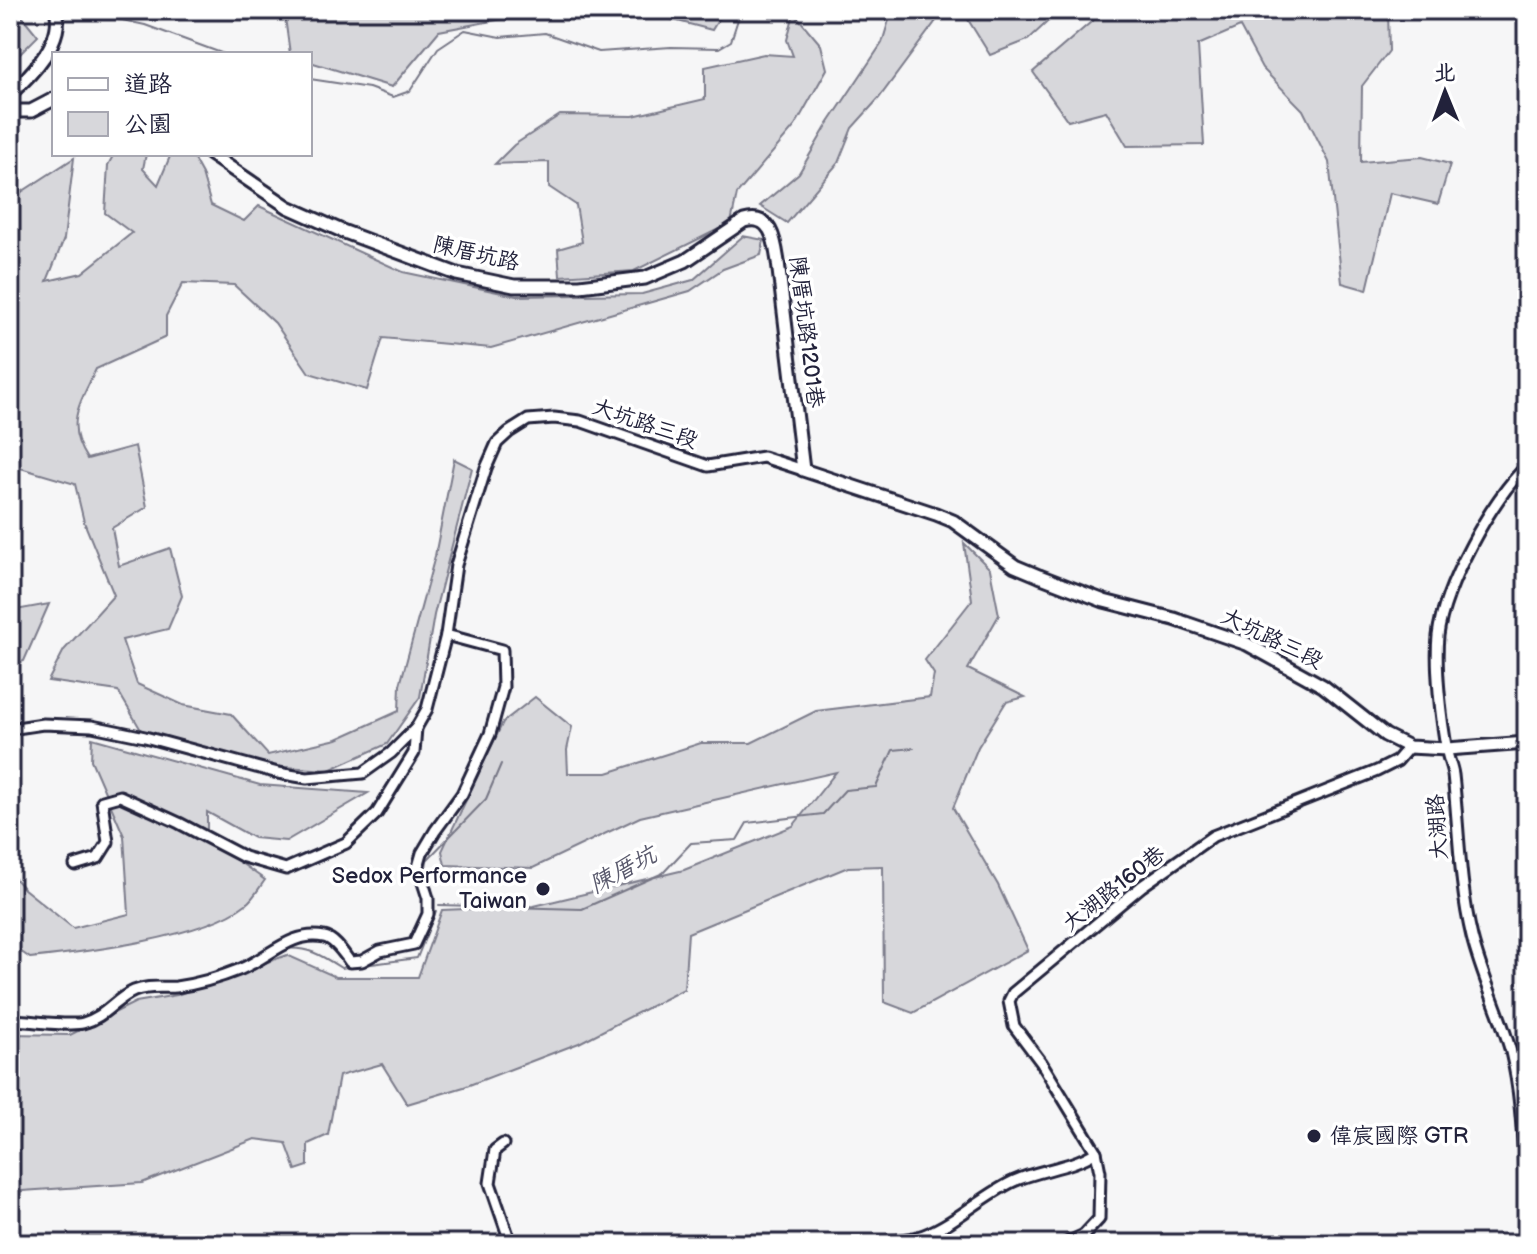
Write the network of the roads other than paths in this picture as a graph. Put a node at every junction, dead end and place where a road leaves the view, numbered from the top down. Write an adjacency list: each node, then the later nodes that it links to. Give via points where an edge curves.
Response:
1 (56, 10): 2 (street, via 48,52)
2 (10, 94)
3 (52, 100): 4 (street, via 24,112)
4 (10, 107)
5 (213, 156): 6 (street, 陳厝坑路, via 288,207 342,231 443,270 514,286 580,286 645,278 685,261)
6 (744, 221): 8 (street, 陳厝坑路1201巷, via 762,221 771,228)
7 (1527, 466): 14 (street, 大湖路, via 1488,515 1442,617 1438,652)
8 (803, 470): 9 (street, 大坑路三段, via 763,457 708,466 580,421 528,420 497,443 486,468 456,565); 13 (street, 大坑路三段, via 953,521 1015,566 1039,576 1247,644 1323,686 1385,735)
9 (446, 635): 10 (street, 大坑路三段, via 427,709); 16 (street, via 502,650 503,687 470,779 422,853 418,867 428,914 414,944 350,962 325,937 299,938 218,978 131,992 96,1019 80,1024)
10 (416, 728): 11 (street, 大坑路三段, via 371,770 307,778 92,726); 15 (street, via 414,753 377,813 346,843 286,869 244,857 120,796 102,801 108,842 98,858)
11 (10, 729)
12 (1527, 743): 14 (street, 大坑路三段)
13 (1409, 747): 14 (street, 大坑路三段); 18 (street, 大湖路160巷, via 1377,771 1213,836 1142,886 1013,993 1009,1001 1014,1026)
14 (1447, 749): 19 (street, 大湖路, via 1472,937 1511,1054)
15 (75, 865)
16 (10, 1020)
17 (503, 1144): 20 (street, via 495,1150 490,1183)
18 (1096, 1152): 21 (street, via 1017,1180 922,1236); 22 (street, via 1099,1219 1084,1235)
19 (1527, 1203)
20 (511, 1244)
21 (869, 1244)
22 (1064, 1244)

